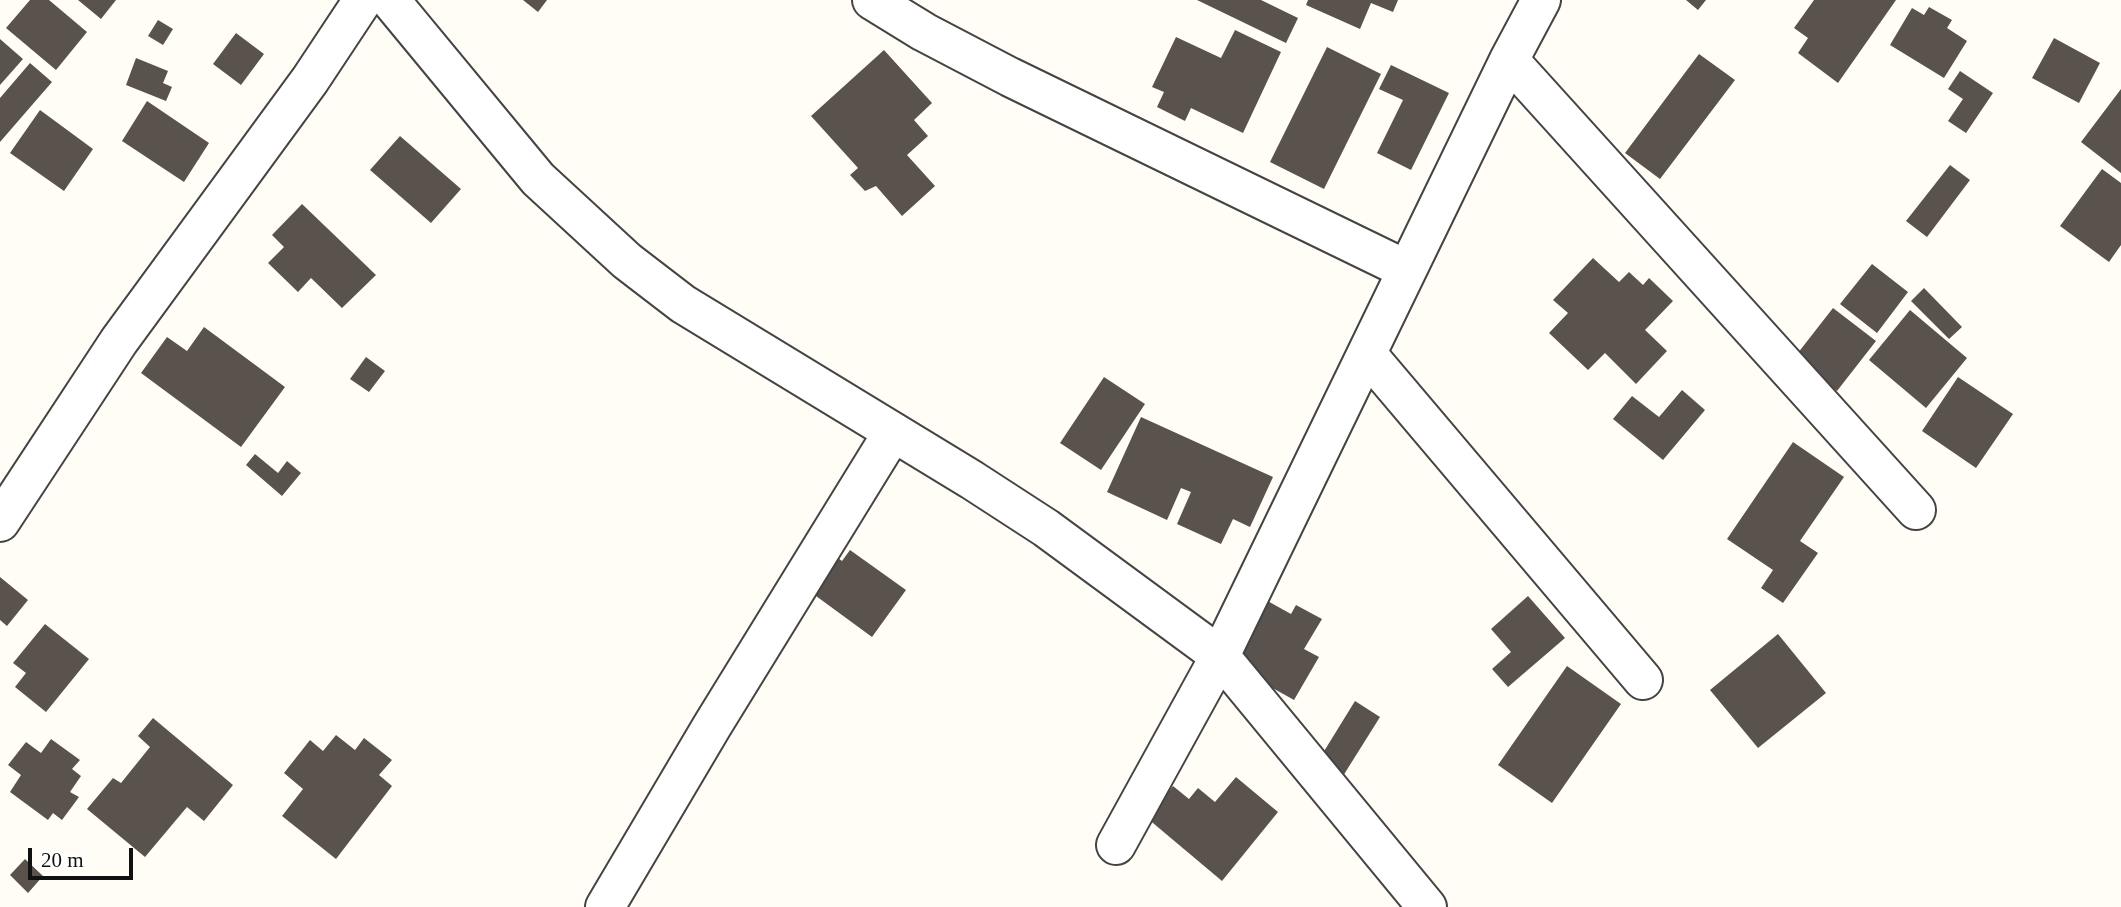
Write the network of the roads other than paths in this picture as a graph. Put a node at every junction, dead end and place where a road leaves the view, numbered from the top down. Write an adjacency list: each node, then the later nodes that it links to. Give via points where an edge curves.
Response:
1 (363, 0): 10 (street, via 119,341)
2 (390, 0): 8 (street, via 538,180 627,261 683,304)
3 (872, 0): 6 (street, via 1010,77)
4 (1541, 0): 5 (street)
5 (1509, 60): 6 (street); 9 (street)
6 (1407, 270): 7 (street)
7 (1367, 354): 11 (street); 12 (street)
8 (892, 432): 11 (street, via 1046,528); 14 (street)
9 (1916, 510)
10 (0, 522)
11 (1220, 656): 13 (street); 15 (street)
12 (1643, 680)
13 (1116, 845)
14 (605, 907)
15 (1427, 907)

